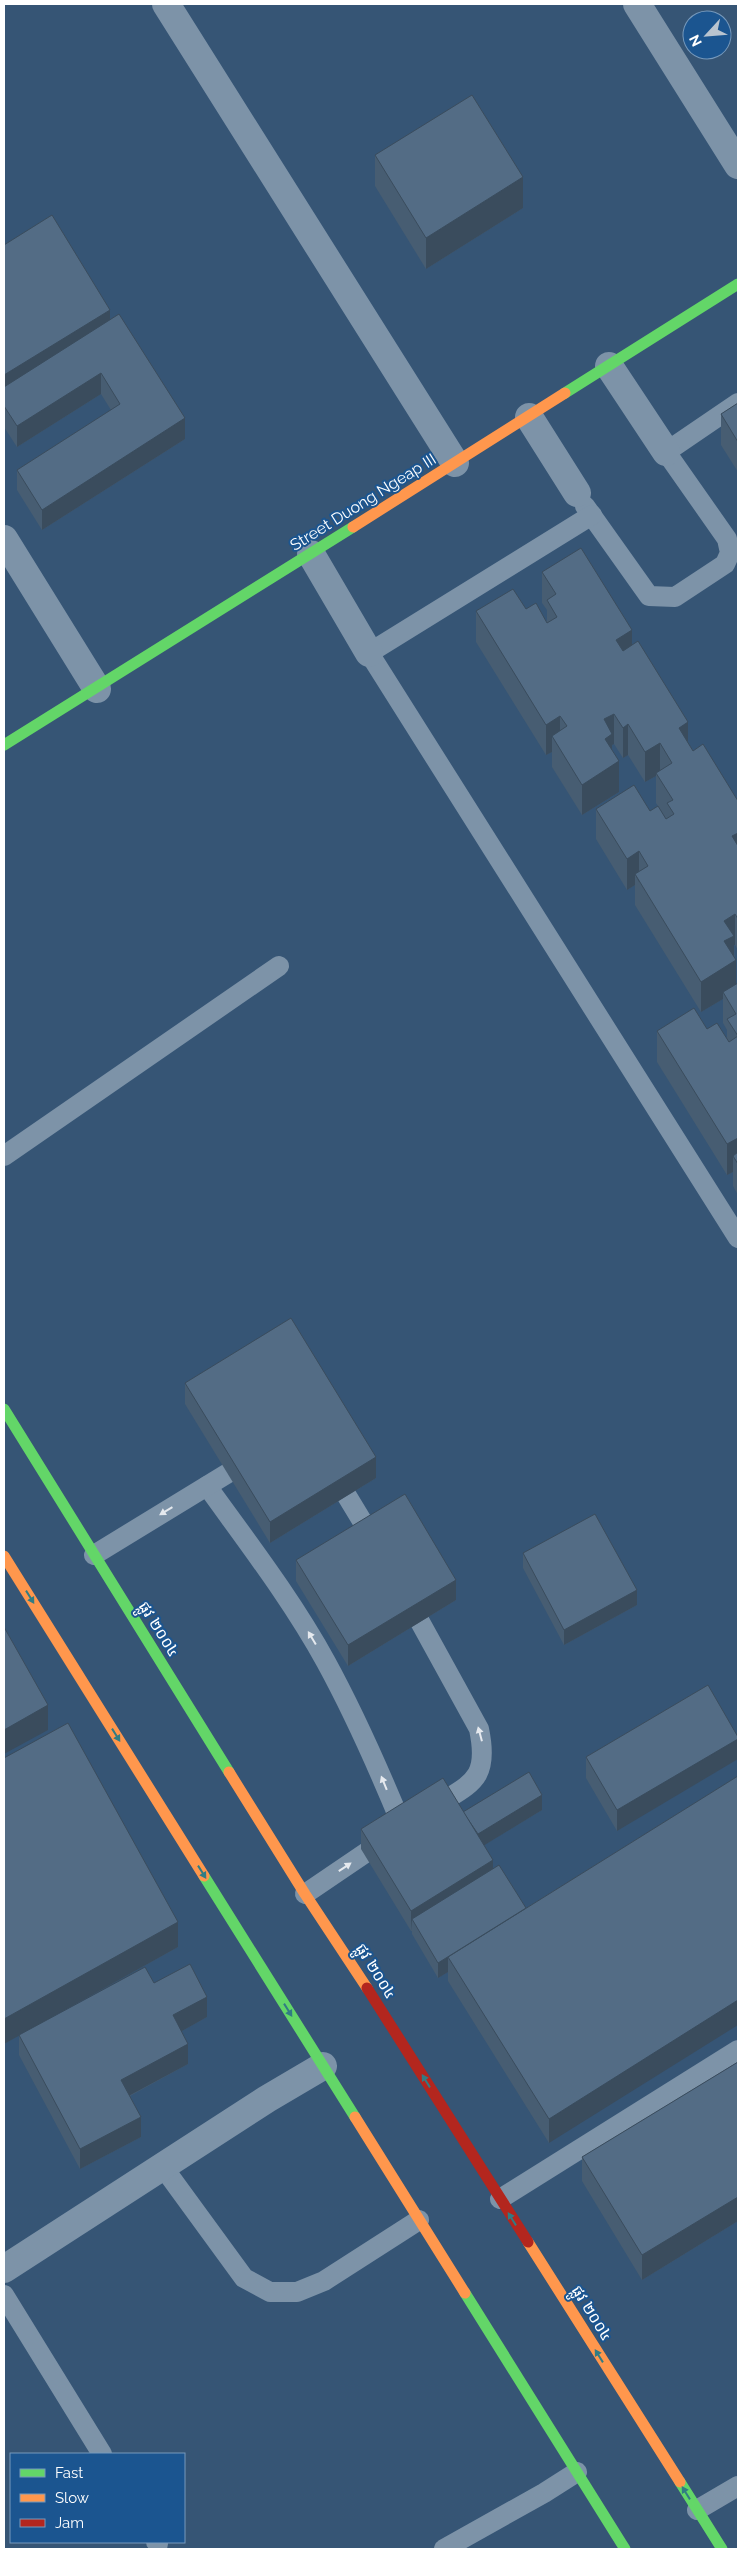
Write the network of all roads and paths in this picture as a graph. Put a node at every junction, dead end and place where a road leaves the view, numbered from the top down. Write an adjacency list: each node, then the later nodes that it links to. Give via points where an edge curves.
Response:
1 (166, 4): 9 (street)
2 (637, 4): 3 (street)
3 (738, 165)
4 (738, 284): 5 (main road, Street Duong Ngeap III)
5 (609, 366): 7 (main road, Street Duong Ngeap III); 8 (street)
6 (738, 403): 8 (lane)
7 (528, 417): 9 (main road, Street Duong Ngeap III); 10 (street)
8 (666, 452): 10 (lane, via 727,539 730,553 725,564 675,597 650,596)
9 (455, 463): 12 (main road, Street Duong Ngeap III)
10 (584, 504): 13 (lane)
11 (4, 539): 14 (street)
12 (312, 554): 13 (street); 14 (main road, Street Duong Ngeap III)
13 (369, 653): 18 (lane)
14 (97, 689): 15 (main road, Street Duong Ngeap III)
15 (4, 745)
16 (279, 966): 17 (lane)
17 (4, 1156)
18 (738, 1238)
19 (4, 1409): 23 (main road, ផ្លូវ ២០០៤)
20 (266, 1450): 22 (lane)
21 (322, 1462): 25 (lane, one-way to 21, via 474,1780 484,1752 479,1729 392,1572 330,1467)
22 (207, 1486): 23 (lane, one-way to 23); 25 (lane, one-way to 22, via 326,1662 292,1605)
23 (94, 1555): 26 (main road, ផ្លូវ ២០០៤)
24 (4, 1556): 28 (main road, one-way to 28)
25 (403, 1828): 26 (lane, one-way to 25)
26 (304, 1894): 30 (main road, ផ្លូវ ២០០៤, one-way to 26, via 332,1932)
27 (738, 2050): 30 (lane)
28 (324, 2066): 29 (street); 31 (main road)
29 (163, 2167): 31 (lane, via 244,2278 270,2292 296,2292 324,2281); 32 (street)
30 (500, 2199): 37 (main road, ផ្លូវ ២០០៤, one-way to 30)
31 (419, 2220): 35 (main road)
32 (4, 2269)
33 (4, 2295): 34 (lane)
34 (101, 2453)
35 (577, 2472): 38 (lane); 39 (main road)
36 (738, 2486): 37 (lane)
37 (697, 2510): 40 (main road, ផ្លូវ ២០០៤)
38 (444, 2549)
39 (625, 2549)
40 (722, 2549)

